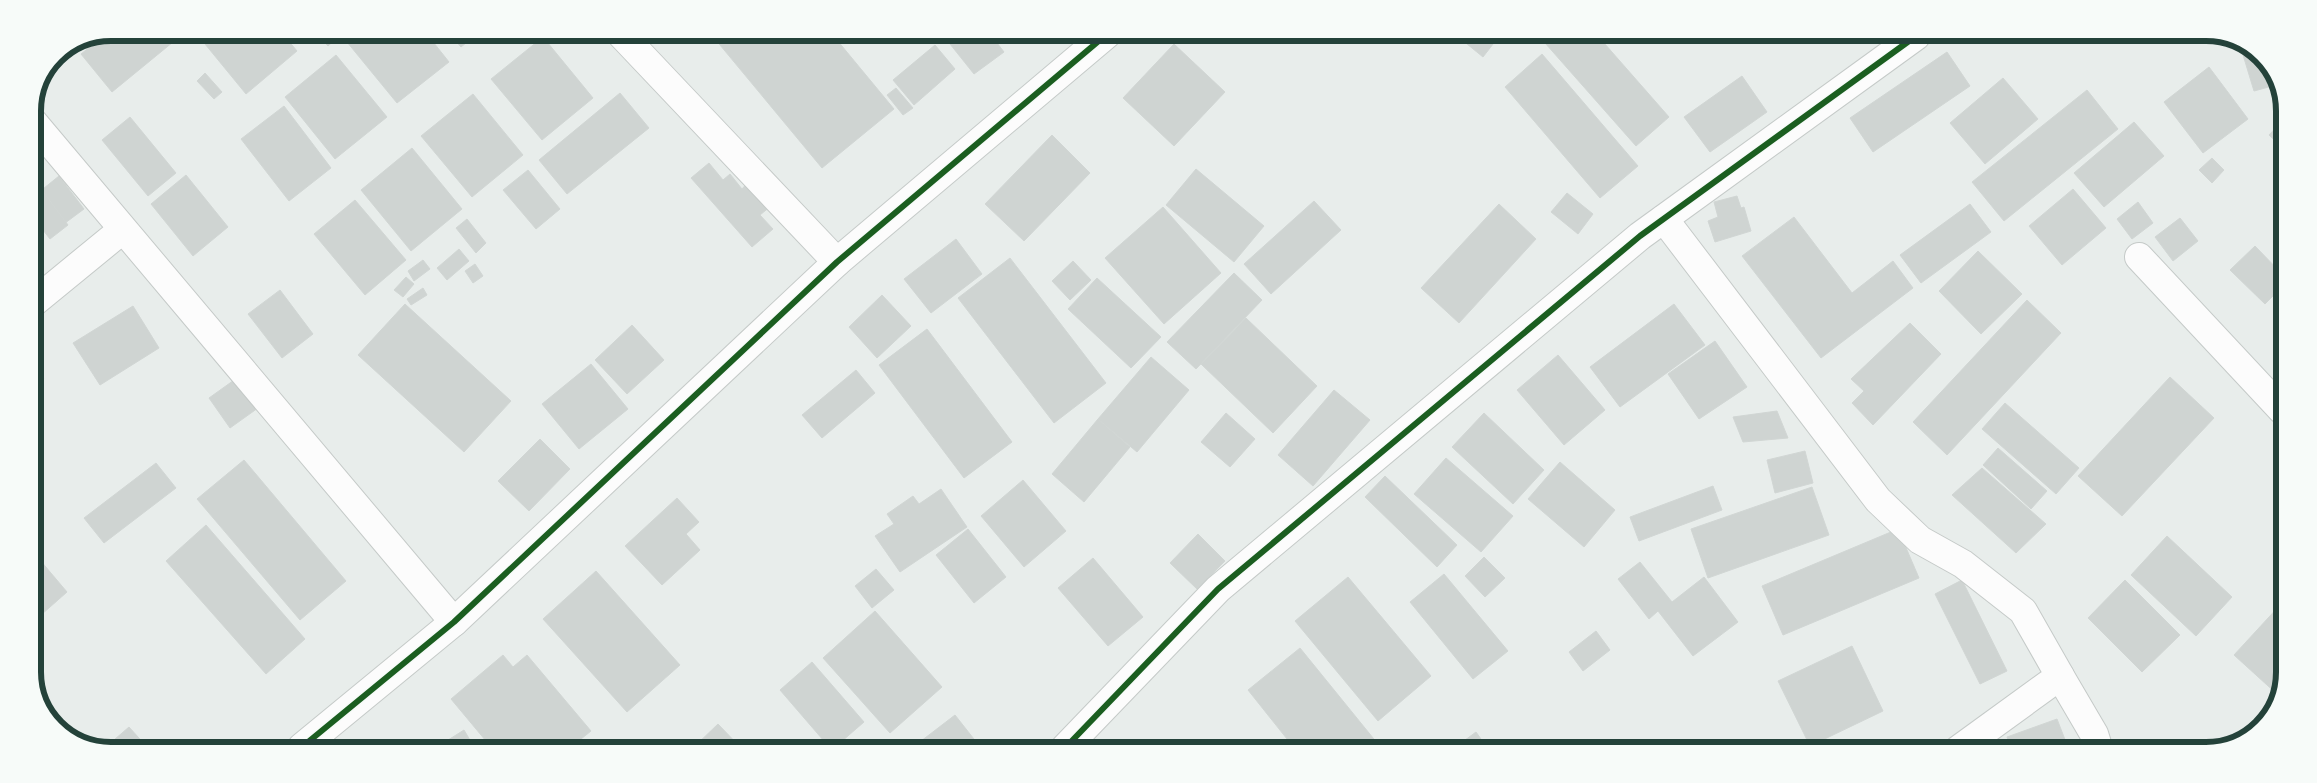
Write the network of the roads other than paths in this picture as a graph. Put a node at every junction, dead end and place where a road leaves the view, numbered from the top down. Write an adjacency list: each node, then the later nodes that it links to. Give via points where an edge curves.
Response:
1 (627, 41): 8 (street)
2 (1099, 41): 8 (street)
3 (1909, 41): 5 (street)
4 (41, 132): 6 (street)
5 (1664, 219): 12 (street, via 1878,500 1920,540 1963,564 2023,611); 14 (street, via 1218,589)
6 (122, 230): 9 (street); 11 (street)
7 (2139, 257): 10 (street)
8 (837, 262): 11 (street)
9 (41, 296)
10 (2276, 404)
11 (454, 622): 13 (street)
12 (2060, 676): 15 (street); 16 (street)
13 (308, 742)
14 (1071, 742)
15 (1969, 742)
16 (2096, 742)

